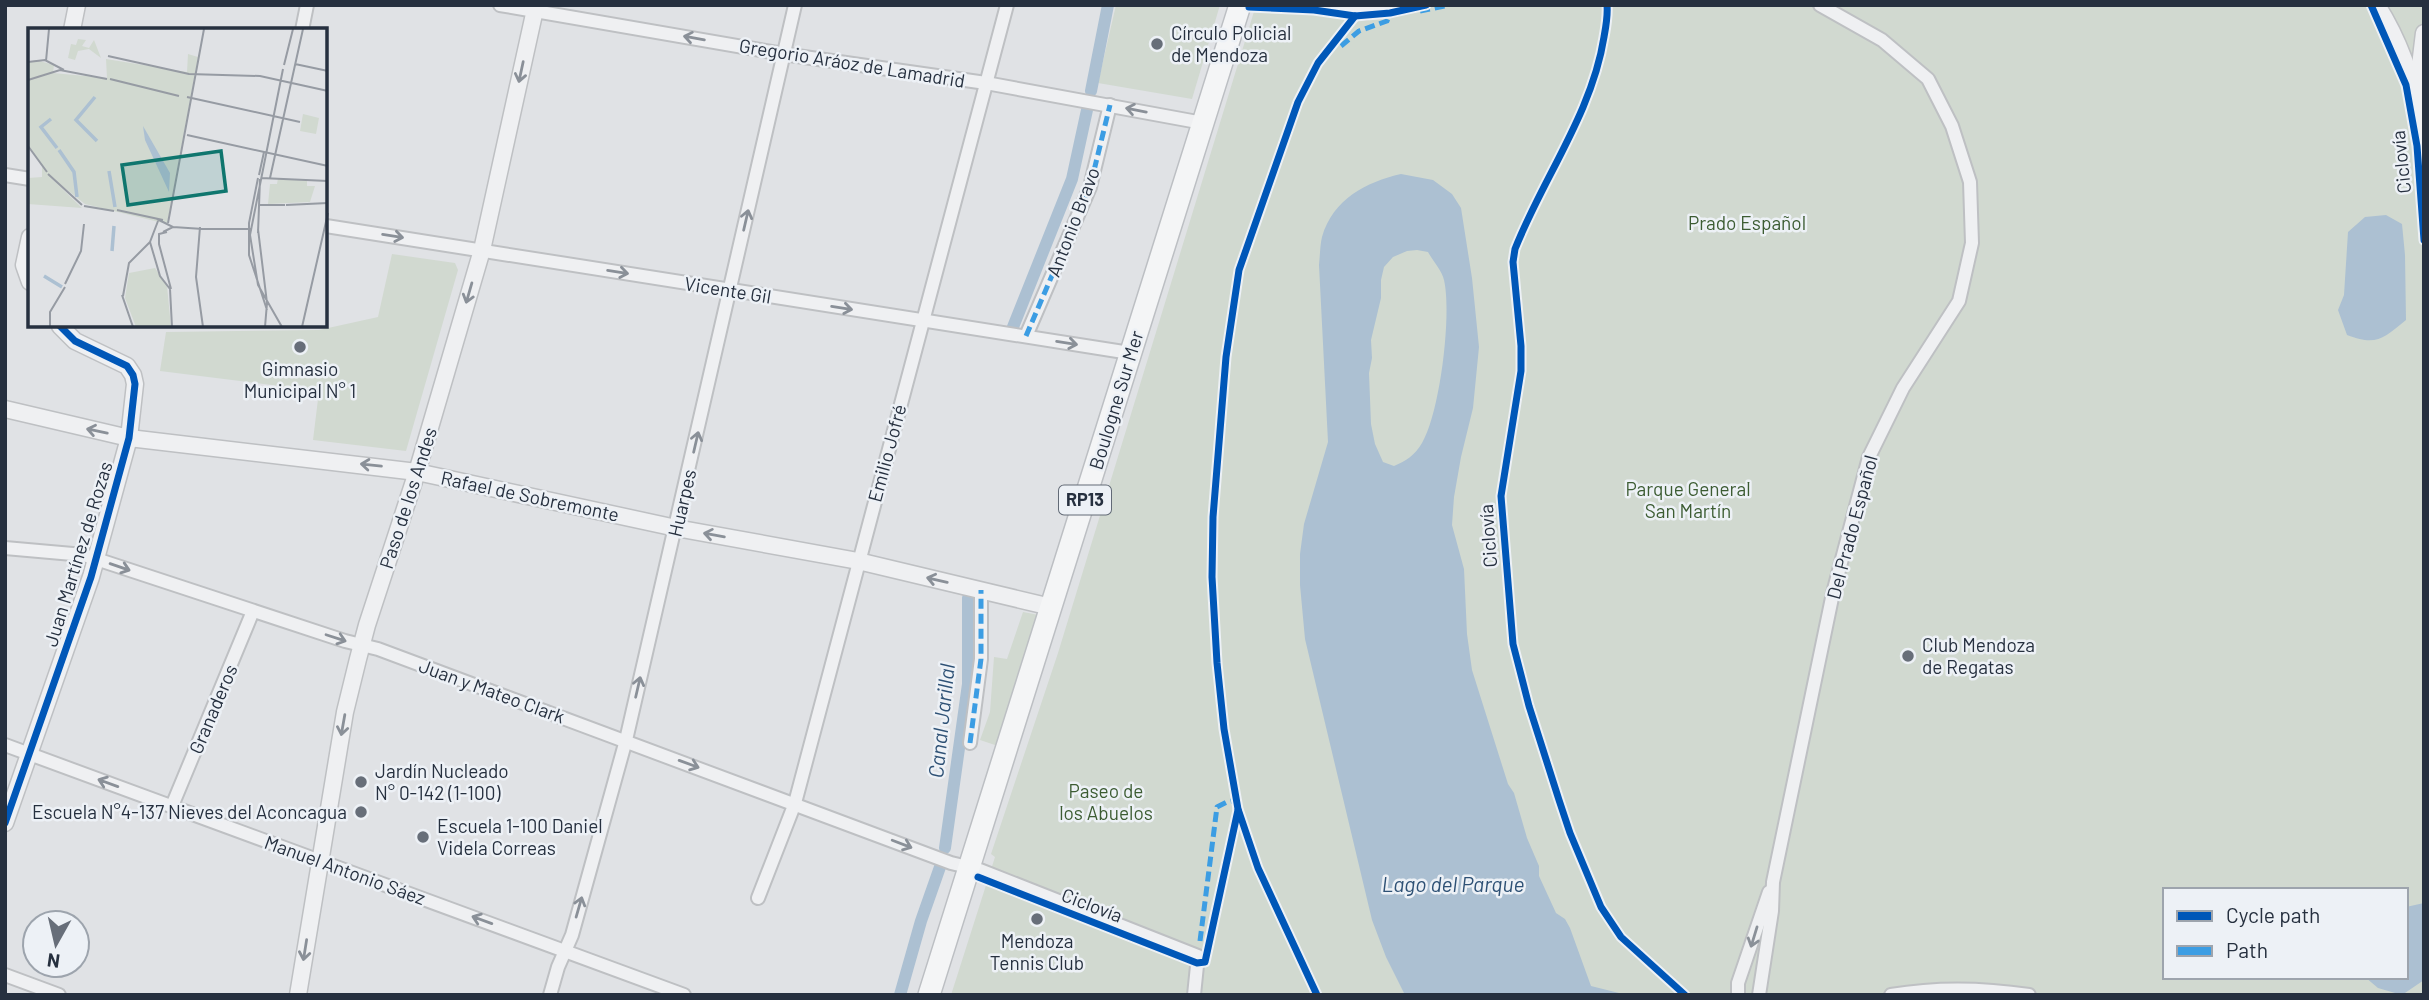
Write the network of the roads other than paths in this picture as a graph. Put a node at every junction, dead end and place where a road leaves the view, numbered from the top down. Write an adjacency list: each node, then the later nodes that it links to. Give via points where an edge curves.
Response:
1 (77, 5): 12 (street)
2 (307, 5): 13 (street)
3 (500, 5): 11 (street, Gregorio Aráoz de Lamadrid)
4 (794, 5): 15 (street, Huarpes)
5 (1007, 5): 16 (street, Emilio Jofré)
6 (1240, 5): 19 (main road, Boulogne Sur Mer / RP13)
7 (1323, 5): 8 (street, via 1366,11)
8 (1376, 5)
9 (1820, 5): 52 (street, Del Prado Español, via 1881,40 1928,79 1952,126 1970,182 1972,243 1959,301 1903,388 1870,457 1833,593)
10 (2378, 5): 17 (street, via 2403,54)
11 (535, 8): 15 (street, Gregorio Aráoz de Lamadrid, one-way to 11); 25 (street, Paso de los Andes, one-way to 25)
12 (72, 28)
13 (302, 28)
14 (2424, 33): 17 (street)
15 (783, 54): 16 (street, Gregorio Aráoz de Lamadrid); 27 (street, Huarpes, one-way to 15)
16 (986, 83): 18 (street, Gregorio Aráoz de Lamadrid); 28 (street, Emilio Jofré)
17 (2416, 99): 20 (street)
18 (1110, 105): 19 (street, Gregorio Aráoz de Lamadrid, one-way to 18); 30 (street, Antonio Bravo, via 1090,187)
19 (1203, 123): 31 (main road, Boulogne Sur Mer / RP13)
20 (2424, 143)
21 (5, 175): 22 (street)
22 (28, 178)
23 (327, 226): 25 (street, Vicente Gil, one-way to 25)
24 (28, 246): 26 (street, via 24,265)
25 (482, 250): 27 (street, Vicente Gil, one-way to 27); 34 (street, Paso de los Andes, one-way to 34)
26 (28, 276)
27 (731, 290): 28 (street, Vicente Gil, one-way to 28); 35 (street, Huarpes, one-way to 27)
28 (922, 320): 30 (street, Vicente Gil); 38 (street, Emilio Jofré)
29 (61, 327): 33 (street, Juan Martínez de Rozas, via 75,341 127,366 133,375)
30 (1026, 336): 31 (street, Vicente Gil, one-way to 31)
31 (1130, 353): 40 (main road, Boulogne Sur Mer / RP13)
32 (5, 409): 33 (street, Rafael de Sobremonte, one-way to 32)
33 (129, 438): 34 (street, Rafael de Sobremonte, one-way to 33); 37 (street, Juan Martínez de Rozas)
34 (417, 472): 35 (street, Rafael de Sobremonte); 42 (street, Paso de los Andes)
35 (676, 528): 38 (street, Rafael de Sobremonte, one-way to 35); 43 (street, Huarpes, one-way to 35)
36 (5, 548): 37 (street, Juan y Mateo Clark, via 70,552)
37 (96, 559): 41 (street, Juan y Mateo Clark, one-way to 41); 46 (street, Juan Martínez de Rozas)
38 (858, 561): 39 (street, Rafael de Sobremonte, one-way to 38); 47 (street, Emilio Jofré)
39 (981, 590): 40 (street, Rafael de Sobremonte); 44 (street, via 981,659)
40 (1051, 607): 51 (main road, Boulogne Sur Mer / RP13)
41 (253, 611): 42 (street, Juan y Mateo Clark, one-way to 42); 48 (street, Granaderos)
42 (361, 645): 43 (street, Juan y Mateo Clark); 50 (street, Paso de los Andes, one-way to 50)
43 (626, 740): 47 (street, Juan y Mateo Clark, one-way to 47); 54 (street, Huarpes, one-way to 43)
44 (970, 743)
45 (5, 745): 46 (street, Manuel Antonio Sáez)
46 (30, 754): 48 (street, Manuel Antonio Sáez, one-way to 46); 49 (street, Juan Martínez de Rozas)
47 (795, 803): 51 (street, Juan y Mateo Clark, one-way to 51); 53 (street, Emilio Jofré)
48 (172, 806): 50 (street, Manuel Antonio Sáez)
49 (5, 823)
50 (319, 861): 54 (street, Manuel Antonio Sáez, one-way to 50); 58 (street, Paso de los Andes, one-way to 58)
51 (969, 869): 61 (main road, Boulogne Sur Mer / RP13); 62 (street, Juan y Mateo Clark, via 1198,956)
52 (1773, 882): 56 (street, Del Prado Español, one-way to 56); 63 (street, Del Prado Español)
53 (758, 898)
54 (565, 951): 59 (street, Huarpes); 60 (street, Manuel Antonio Sáez)
55 (5, 975): 57 (street)
56 (1736, 994): 63 (street)
57 (59, 995)
58 (298, 995)
59 (550, 995)
60 (684, 995)
61 (929, 995)
62 (1194, 995)
63 (1756, 995)
64 (1891, 995): 65 (street, via 1986,988)
65 (2029, 995)

